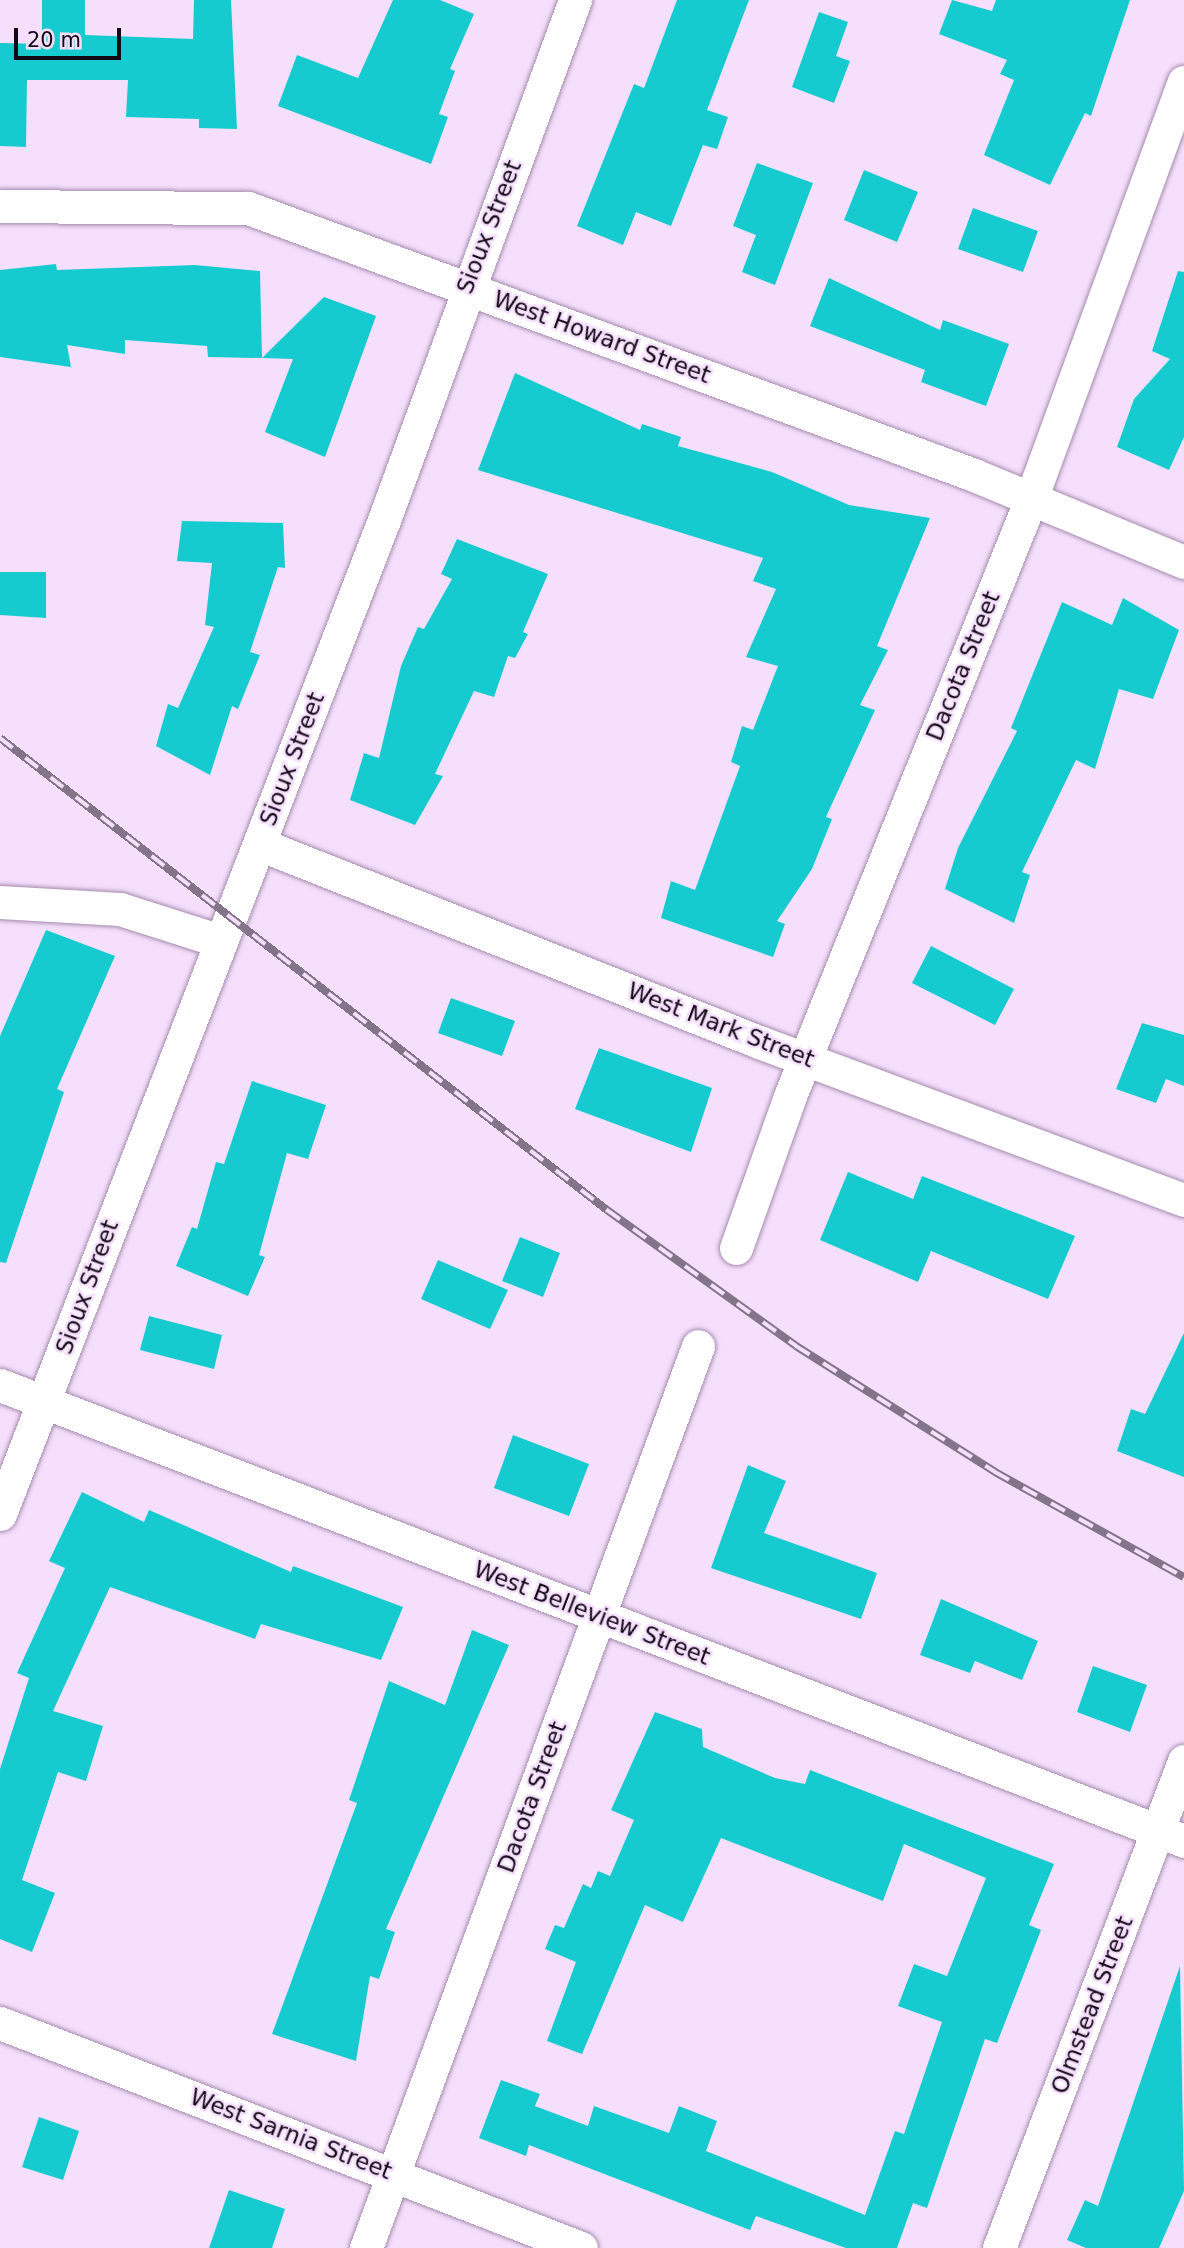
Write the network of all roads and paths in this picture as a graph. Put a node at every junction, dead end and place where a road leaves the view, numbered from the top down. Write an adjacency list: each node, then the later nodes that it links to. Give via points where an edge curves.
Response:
1 (575, 0): 4 (street, Sioux Street)
2 (1184, 82): 5 (street, Dacota Street)
3 (0, 206): 4 (street, West Howard Street, via 248,208)
4 (466, 285): 5 (street, West Howard Street); 7 (street, Sioux Street)
5 (1031, 499): 6 (street, West Howard Street); 10 (street, Dacota Street)
6 (1184, 562)
7 (260, 844): 9 (street, Sioux Street); 10 (street, West Mark Street)
8 (0, 902): 9 (street, via 120,909)
9 (216, 940): 15 (street, Sioux Street)
10 (805, 1058): 11 (street, West Mark Street); 12 (street, Dacota Street)
11 (1184, 1200)
12 (736, 1248)
13 (698, 1346): 17 (street, Dacota Street)
14 (0, 1385): 15 (street, West Belleview Street)
15 (44, 1401): 16 (street, Sioux Street); 17 (street, West Belleview Street)
16 (0, 1514)
17 (597, 1615): 19 (street, West Belleview Street); 21 (street, Dacota Street)
18 (1184, 1761): 19 (street, Olmstead Street)
19 (1171, 1836): 24 (street, Olmstead Street)
20 (0, 2023): 21 (street, West Sarnia Street)
21 (395, 2174): 22 (street, Dacota Street); 23 (street, West Sarnia Street)
22 (366, 2248)
23 (581, 2248)
24 (999, 2248)

